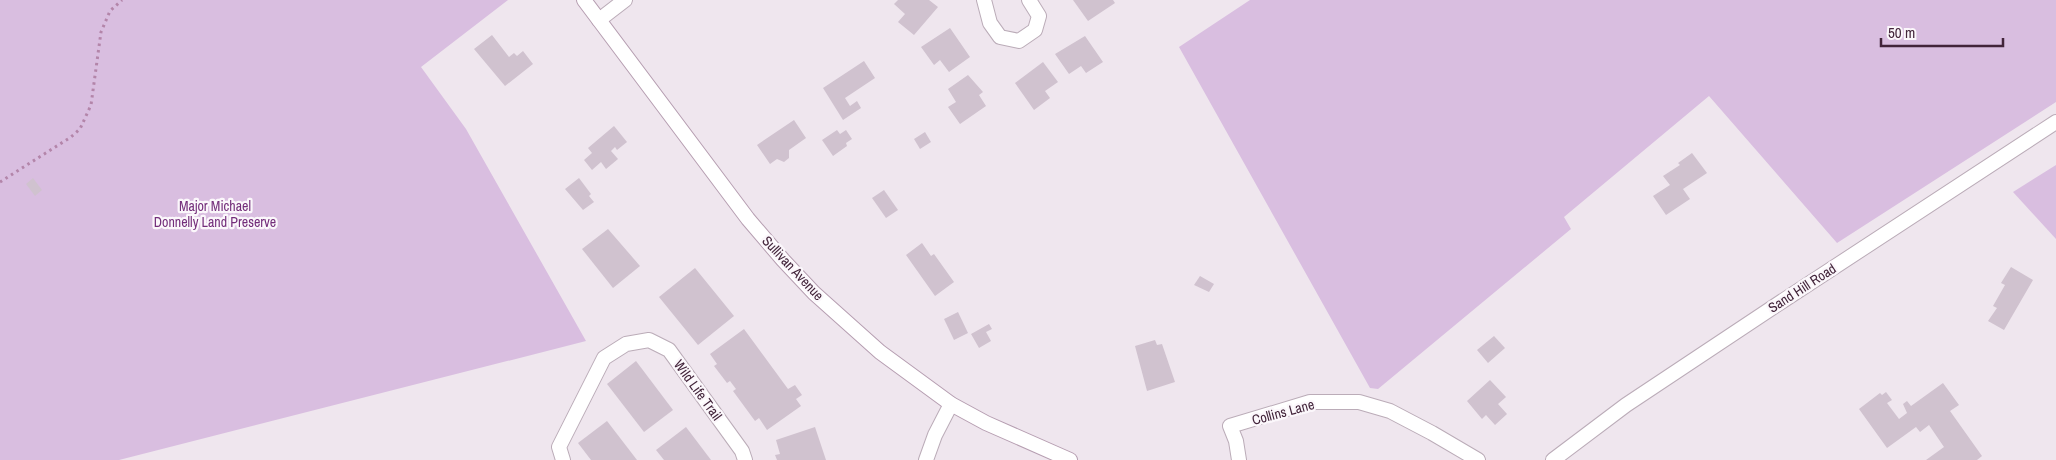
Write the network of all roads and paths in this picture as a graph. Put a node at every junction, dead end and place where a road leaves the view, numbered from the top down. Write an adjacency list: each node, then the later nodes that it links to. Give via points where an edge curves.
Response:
1 (122, 0): 8 (path, via 110,12 101,32 91,105 80,129 71,138)
2 (584, 0): 6 (street, Sullivan Avenue)
3 (624, 0): 6 (street)
4 (984, 0): 5 (street, via 990,23 1000,37 1018,41 1035,30 1039,16)
5 (1029, 0)
6 (599, 20): 9 (street, Sullivan Avenue, via 748,219 783,260 814,293 880,352)
7 (2056, 122): 16 (street, Sand Hill Road, via 1626,405)
8 (0, 182)
9 (951, 404): 12 (street); 13 (street, Sullivan Avenue)
10 (563, 460): 11 (street, Wild Life Trail, via 559,447 604,358 626,344 649,340 669,350 742,451)
11 (745, 460)
12 (926, 460)
13 (1070, 460)
14 (1239, 460): 15 (street, Collins Lane, via 1230,426 1310,402 1359,402 1390,411)
15 (1478, 460)
16 (1553, 460)

